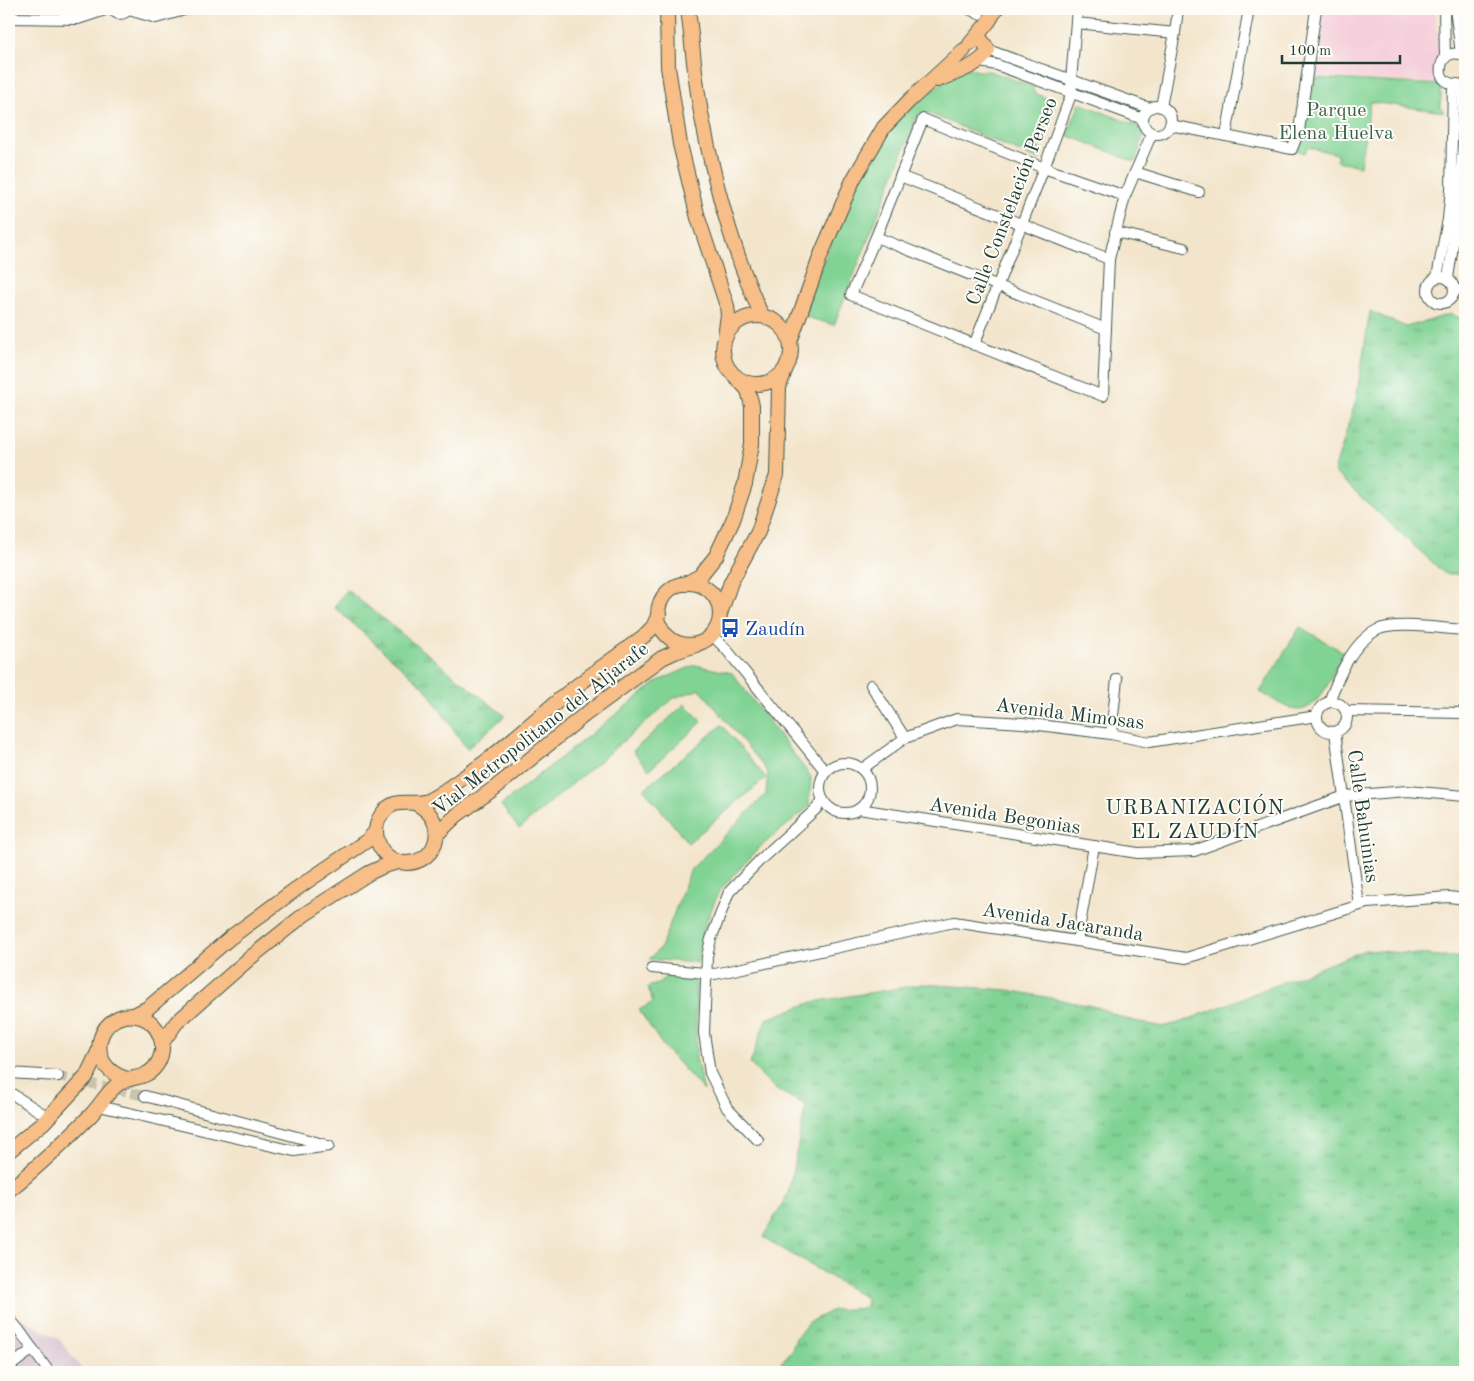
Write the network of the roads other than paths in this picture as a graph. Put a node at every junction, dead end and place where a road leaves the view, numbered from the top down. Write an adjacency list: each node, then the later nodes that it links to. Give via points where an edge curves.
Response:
1 (108, 9): 16 (street, via 78,19)
2 (112, 9): 3 (street, via 120,14)
3 (129, 9): 4 (street, via 156,18)
4 (188, 9)
5 (667, 9): 53 (main road, Vial Metropolitano del Aljarafe, via 668,67 680,144 698,218 727,306)
6 (688, 9): 50 (main road, via 702,121 717,187 736,250)
7 (969, 9): 15 (street)
8 (996, 9): 15 (main road)
9 (1077, 9): 17 (street, Calle Constelación Perseo)
10 (1178, 9): 18 (street)
11 (1249, 9): 32 (street)
12 (1316, 9): 32 (street, via 1299,131 1292,149)
13 (1444, 9): 22 (street)
14 (1455, 9): 20 (street)
15 (984, 17): 19 (main road); 21 (main road)
16 (9, 18)
17 (1076, 23): 18 (street); 23 (street, Calle Constelación Perseo)
18 (1176, 33): 27 (street)
19 (968, 46): 21 (main road, via 982,41); 21 (main road, via 960,59 964,65); 24 (main road)
20 (1463, 54): 22 (street, via 1450,54)
21 (982, 56): 23 (street); 24 (main road); 26 (street, via 997,65)
22 (1445, 58): 25 (street, via 1441,73 1448,82)
23 (1071, 81): 26 (street, Calle Constelación Perseo); 28 (street)
24 (929, 83): 49 (main road, via 884,127 853,180)
25 (1460, 84): 33 (street); 45 (street, via 1448,219)
26 (1072, 92): 29 (street); 34 (street, Calle Constelación Perseo)
27 (1161, 107): 28 (street); 30 (street, via 1170,115)
28 (1150, 108): 29 (street)
29 (1143, 119): 31 (street, via 1145,128)
30 (1170, 125): 31 (street, via 1164,132); 32 (street)
31 (1152, 134): 35 (street)
32 (1226, 136)
33 (1464, 146): 39 (street)
34 (1044, 168): 36 (street, via 923,119); 38 (street); 40 (street, Calle Constelación Perseo)
35 (1135, 172): 37 (street); 38 (street)
36 (900, 176): 40 (street); 42 (street)
37 (1199, 192)
38 (1125, 196): 41 (street)
39 (1461, 219): 46 (street)
40 (1022, 224): 44 (street); 47 (street, Calle Constelación Perseo)
41 (1115, 232): 43 (street); 44 (street)
42 (876, 237): 47 (street); 55 (street, via 851,295)
43 (1184, 248)
44 (1109, 259): 52 (street)
45 (1437, 277): 46 (street); 48 (street, via 1428,286 1432,299 1445,302)
46 (1448, 278): 48 (street)
47 (997, 286): 52 (street); 55 (street, Calle Constelación Perseo)
48 (1460, 290)
49 (800, 313): 51 (main road); 54 (main road)
50 (762, 316): 51 (main road); 53 (main road, via 738,321)
51 (782, 328): 54 (main road)
52 (1106, 329): 55 (street, via 1103,396)
53 (725, 336): 57 (main road, Vial Metropolitano del Aljarafe, via 725,362)
54 (790, 342): 56 (main road)
55 (974, 345)
56 (788, 362): 57 (main road, via 779,375 762,384 750,383); 60 (main road, via 780,387 777,476 758,532 731,582)
57 (734, 375): 58 (main road, Vial Metropolitano del Aljarafe, via 748,390 752,406 752,444 745,484 716,556 700,576)
58 (685, 584): 59 (main road, Vial Metropolitano del Aljarafe, via 666,594); 60 (main road, via 705,588 713,595)
59 (658, 614): 63 (main road, Vial Metropolitano del Aljarafe, via 660,625 673,641 682,645); 78 (main road, Vial Metropolitano del Aljarafe, via 644,636 566,694 492,756 441,793)
60 (720, 614): 62 (main road)
61 (1465, 630): 66 (street, via 1398,626 1378,629 1350,656)
62 (712, 635): 63 (main road, Vial Metropolitano del Aljarafe); 74 (street)
63 (696, 644): 81 (main road, Vial Metropolitano del Aljarafe, via 662,658 606,698 496,787 456,815)
64 (1117, 679): 71 (street)
65 (871, 685): 72 (street)
66 (1329, 702): 67 (street, via 1338,703); 69 (street, via 1320,707)
67 (1346, 711): 68 (street); 70 (street, via 1346,723)
68 (1465, 713)
69 (1317, 716): 70 (street, via 1322,729); 71 (street, Avenida Mimosas, via 1150,742)
70 (1335, 732): 75 (street, Calle Bahuinias)
71 (1111, 734): 72 (street, Avenida Mimosas, via 1023,722 957,719)
72 (905, 738): 73 (street, Avenida Mimosas)
73 (862, 769): 74 (street, via 846,763 837,764); 79 (street, via 870,787 865,804)
74 (826, 772): 77 (street, via 820,788)
75 (1345, 796): 76 (street, Avenida Begonias, via 1407,790); 82 (street, Avenida Begonias, via 1194,851 1138,853); 85 (street, Calle Bahuinias)
76 (1465, 796)
77 (823, 800): 79 (street, via 836,811 844,813); 88 (street, via 729,892 711,939)
78 (415, 803): 80 (main road, Vial Metropolitano del Aljarafe, via 397,803 388,807 377,822); 81 (main road, Vial Metropolitano del Aljarafe, via 431,814)
79 (859, 809): 82 (street, Avenida Begonias)
80 (376, 831): 83 (main road, via 381,850); 89 (main road, Vial Metropolitano del Aljarafe, via 368,840 231,937 148,1008)
81 (437, 834): 83 (main road, Vial Metropolitano del Aljarafe, via 431,851 424,858 416,862)
82 (1094, 846): 86 (street)
83 (398, 862): 90 (main road, Vial Metropolitano del Aljarafe, via 369,873 305,914 176,1023)
84 (1465, 899): 85 (street, Avenida Jacaranda, via 1449,897)
85 (1359, 906): 86 (street, Avenida Jacaranda, via 1186,958)
86 (1078, 941): 88 (street, Avenida Jacaranda, via 954,922 715,974)
87 (652, 968): 88 (street, Avenida Jacaranda)
88 (706, 972): 99 (street, via 704,1033 710,1073 727,1108)
89 (134, 1015): 90 (main road, via 153,1025); 91 (main road, Vial Metropolitano del Aljarafe, via 123,1016 107,1025 101,1034)
90 (162, 1043): 94 (main road, Vial Metropolitano del Aljarafe, via 160,1059 154,1069 138,1078)
91 (99, 1050): 94 (main road, via 108,1069); 98 (main road, Vial Metropolitano del Aljarafe, via 86,1077)
92 (9, 1073): 93 (street)
93 (58, 1076)
94 (127, 1078): 97 (main road, Vial Metropolitano del Aljarafe, via 116,1085)
95 (9, 1092): 98 (street)
96 (145, 1096): 97 (street, via 329,1146 294,1150)
97 (99, 1106): 101 (main road, Vial Metropolitano del Aljarafe, via 45,1161)
98 (48, 1117): 100 (main road, Vial Metropolitano del Aljarafe)
99 (758, 1140)
100 (9, 1151)
101 (9, 1190)
102 (9, 1318): 103 (street)
103 (14, 1329): 104 (street)
104 (33, 1349): 105 (street); 106 (street)
105 (9, 1366)
106 (49, 1372)

